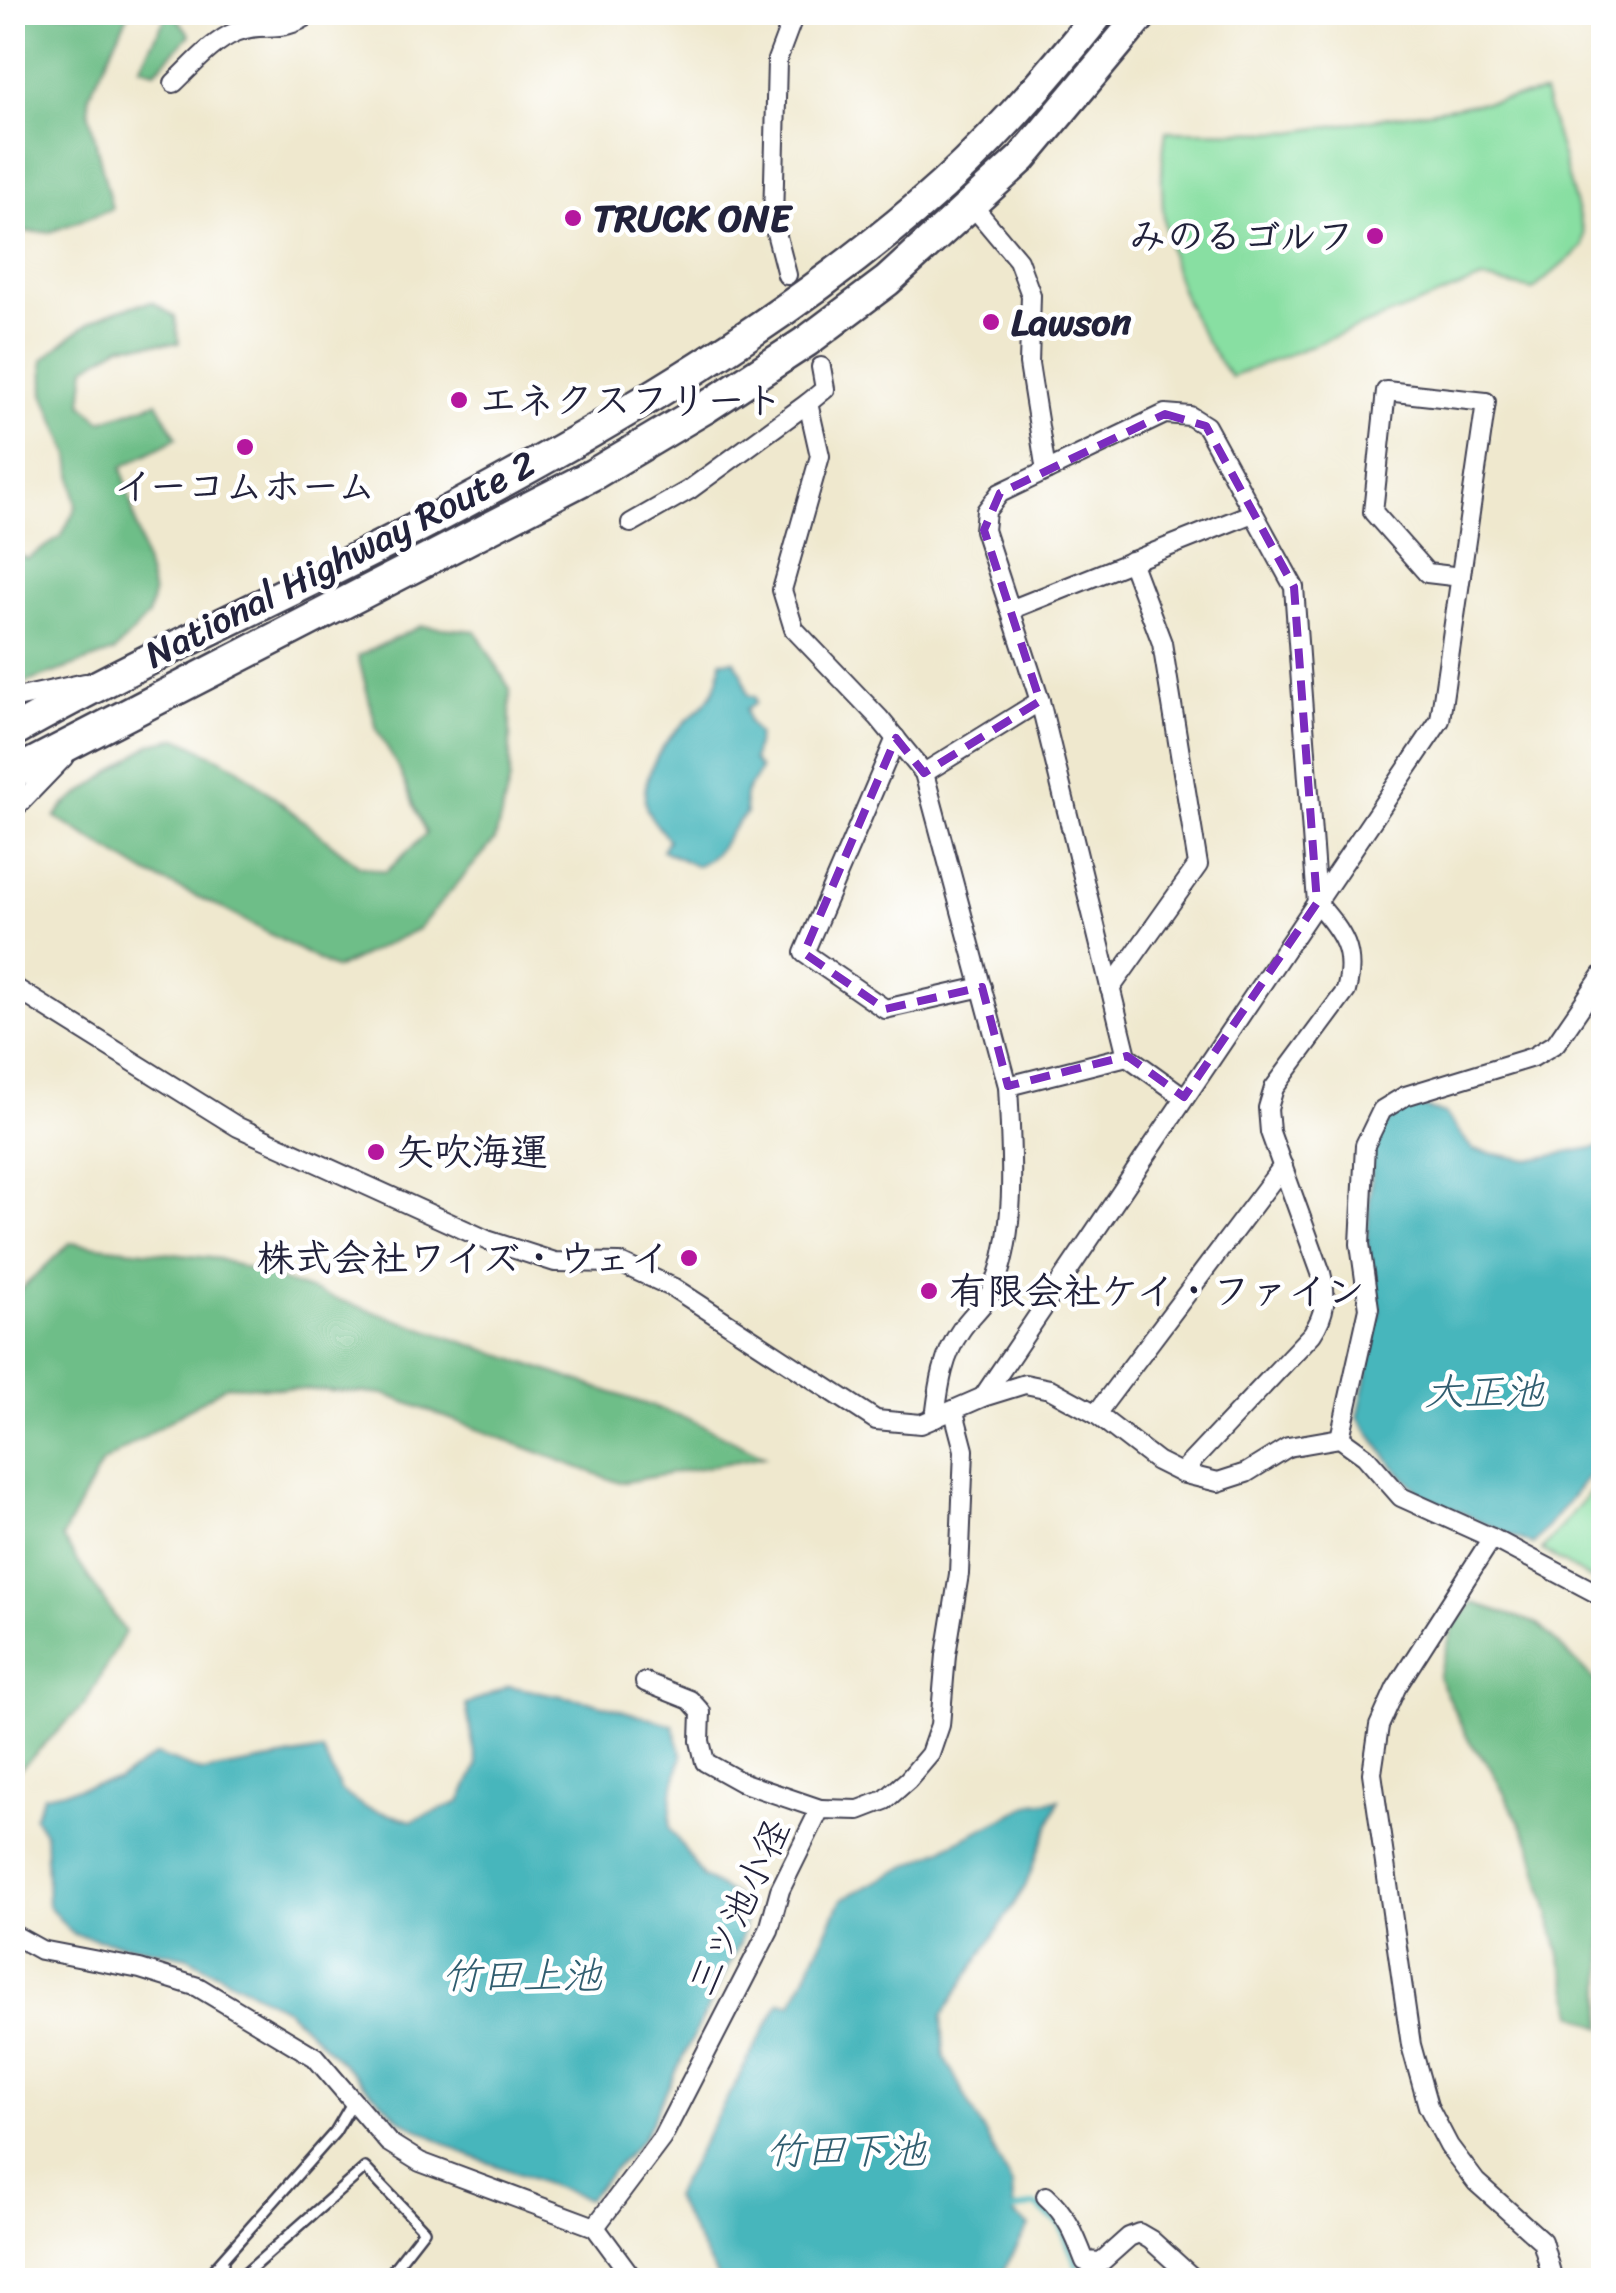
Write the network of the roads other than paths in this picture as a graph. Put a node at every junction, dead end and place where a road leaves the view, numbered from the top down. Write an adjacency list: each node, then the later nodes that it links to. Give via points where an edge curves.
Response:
1 (312, 12): 5 (street, via 282,29 239,30)
2 (795, 12): 7 (street, via 777,60 773,222)
3 (1100, 12): 16 (highway, National Highway Route 2, via 1058,65 922,204 768,322 678,382 426,523)
4 (1144, 12): 6 (highway, National Highway Route 2, via 1022,158)
5 (174, 83)
6 (972, 206): 10 (street, via 1018,260 1032,295 1028,364); 20 (highway, National Highway Route 2, via 807,341 642,446)
7 (787, 275)
8 (821, 367): 9 (street, via 825,389)
9 (808, 403): 12 (street, via 690,490); 21 (street, via 820,456 782,590 786,611 794,629)
10 (1046, 471): 11 (street, via 1165,414 1190,416 1206,426); 15 (street, via 1000,493 986,511 984,530)
11 (1254, 513): 13 (street); 25 (street, via 1294,587)
12 (631, 523)
13 (1131, 562): 15 (street); 29 (street, via 1162,643 1198,866)
14 (1461, 577): 14 (street, via 1486,402 1386,391 1373,512 1428,573); 25 (street, via 1440,720)
15 (1010, 610): 18 (street)
16 (119, 677): 17 (street); 19 (highway, National Highway Route 2)
17 (12, 699)
18 (1040, 702): 22 (street); 29 (street)
19 (12, 732)
20 (86, 734): 23 (highway, National Highway Route 2); 24 (street)
21 (896, 738): 22 (street); 28 (street, via 804,953 884,1009)
22 (924, 773): 28 (street)
23 (12, 774)
24 (12, 811)
25 (1317, 903): 32 (street); 33 (street, via 1347,943 1350,974 1346,991 1274,1088 1270,1132)
26 (1604, 973): 38 (street, via 1556,1044 1382,1110 1365,1145 1360,1244 1369,1308)
27 (12, 986): 37 (street, via 238,1127 488,1240 555,1262 620,1264 674,1288 876,1420 921,1424)
28 (982, 987): 31 (street)
29 (1110, 989): 30 (street)
30 (1127, 1056): 31 (street); 32 (street)
31 (1008, 1086): 37 (street, via 1007,1244 992,1290 958,1332 940,1371)
32 (1184, 1097): 34 (street)
33 (1283, 1166): 36 (street); 39 (street, via 1321,1272 1323,1316)
34 (983, 1396): 35 (street); 36 (street, via 1025,1384 1050,1389)
35 (954, 1412): 37 (street); 43 (street, 三ツ池小径, via 964,1450 959,1574 940,1725 930,1754 884,1800 859,1810)
36 (1096, 1414): 39 (street)
37 (935, 1418)
38 (1340, 1438): 39 (street, via 1288,1447 1246,1474 1218,1482); 40 (street, via 1400,1497)
39 (1181, 1473)
40 (1492, 1538): 41 (street); 55 (street, via 1396,1688 1378,1726 1372,1773 1409,2030 1428,2106 1476,2182 1542,2241)
41 (1604, 1597)
42 (645, 1682): 43 (street, via 690,1700 701,1712 705,1762)
43 (820, 1810): 47 (street, 三ツ池小径, via 780,1890 769,1930 662,2138)
44 (12, 1934): 45 (street, via 41,1950 198,1988 315,2058)
45 (352, 2103): 47 (street, via 388,2142 420,2162); 48 (lane, via 335,2132)
46 (1046, 2196): 54 (street, via 1068,2220 1085,2261 1101,2262 1139,2233)
47 (595, 2227): 53 (street)
48 (223, 2262): 49 (lane); 50 (lane)
49 (204, 2280)
50 (221, 2280)
51 (238, 2280): 52 (lane, via 365,2168 424,2230)
52 (384, 2280)
53 (634, 2280)
54 (1196, 2280)
55 (1553, 2280)

